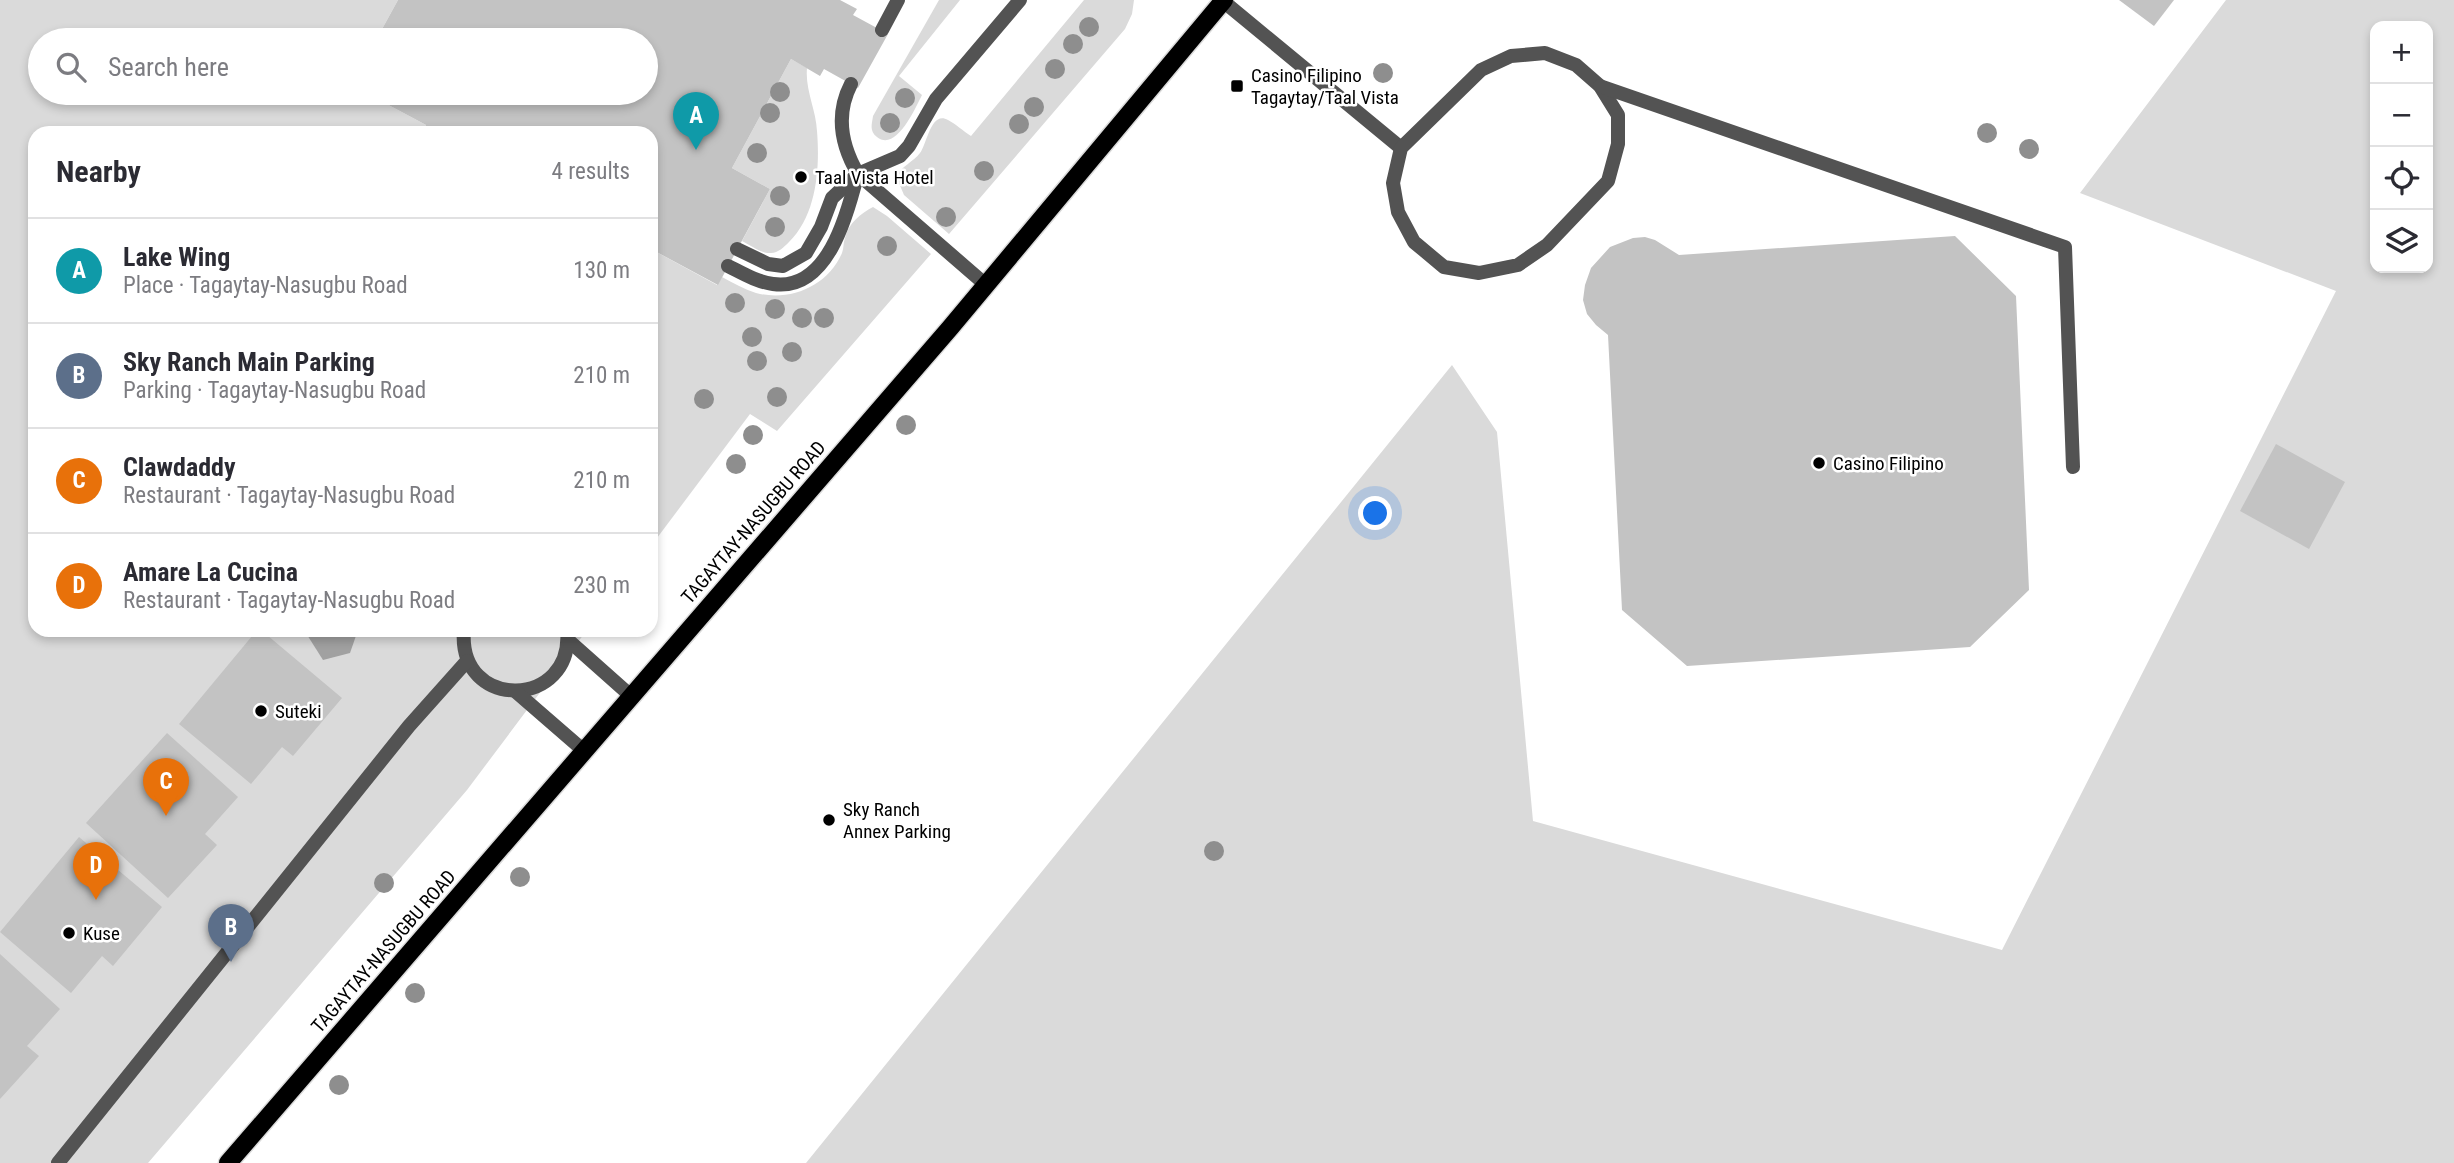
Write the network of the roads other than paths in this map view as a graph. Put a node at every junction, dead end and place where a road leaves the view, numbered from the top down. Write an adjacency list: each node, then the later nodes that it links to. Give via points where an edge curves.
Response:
1 (898, 0): 4 (lane)
2 (1020, 0): 8 (lane, via 936,99 900,156)
3 (1223, 1): 7 (lane); 11 (main road, TAGAYTAY-NASUGBU ROAD)
4 (881, 30)
5 (851, 84): 8 (lane, via 843,106 842,139)
6 (1600, 86): 7 (lane, via 1576,65 1545,53 1511,57 1481,70); 7 (lane, via 1618,115 1618,144 1608,181 1547,245 1518,265 1479,273 1444,267 1414,242 1398,212 1393,183); 12 (lane, via 2065,247)
7 (1401, 148)
8 (858, 174): 9 (lane, via 832,198 813,242 795,260 783,266 768,264); 10 (lane, via 832,249 812,273 774,285); 11 (lane)
9 (737, 249)
10 (728, 266)
11 (986, 285): 18 (main road, TAGAYTAY-NASUGBU ROAD)
12 (2073, 467)
13 (464, 637): 16 (lane)
14 (568, 637): 17 (lane, via 566,654 552,676)
15 (570, 637): 18 (lane)
16 (467, 661): 17 (lane, via 487,683); 20 (lane, via 408,726)
17 (516, 691): 19 (lane)
18 (631, 696): 19 (main road, TAGAYTAY-NASUGBU ROAD)
19 (583, 750): 21 (main road, TAGAYTAY-NASUGBU ROAD)
20 (58, 1163)
21 (228, 1163)

